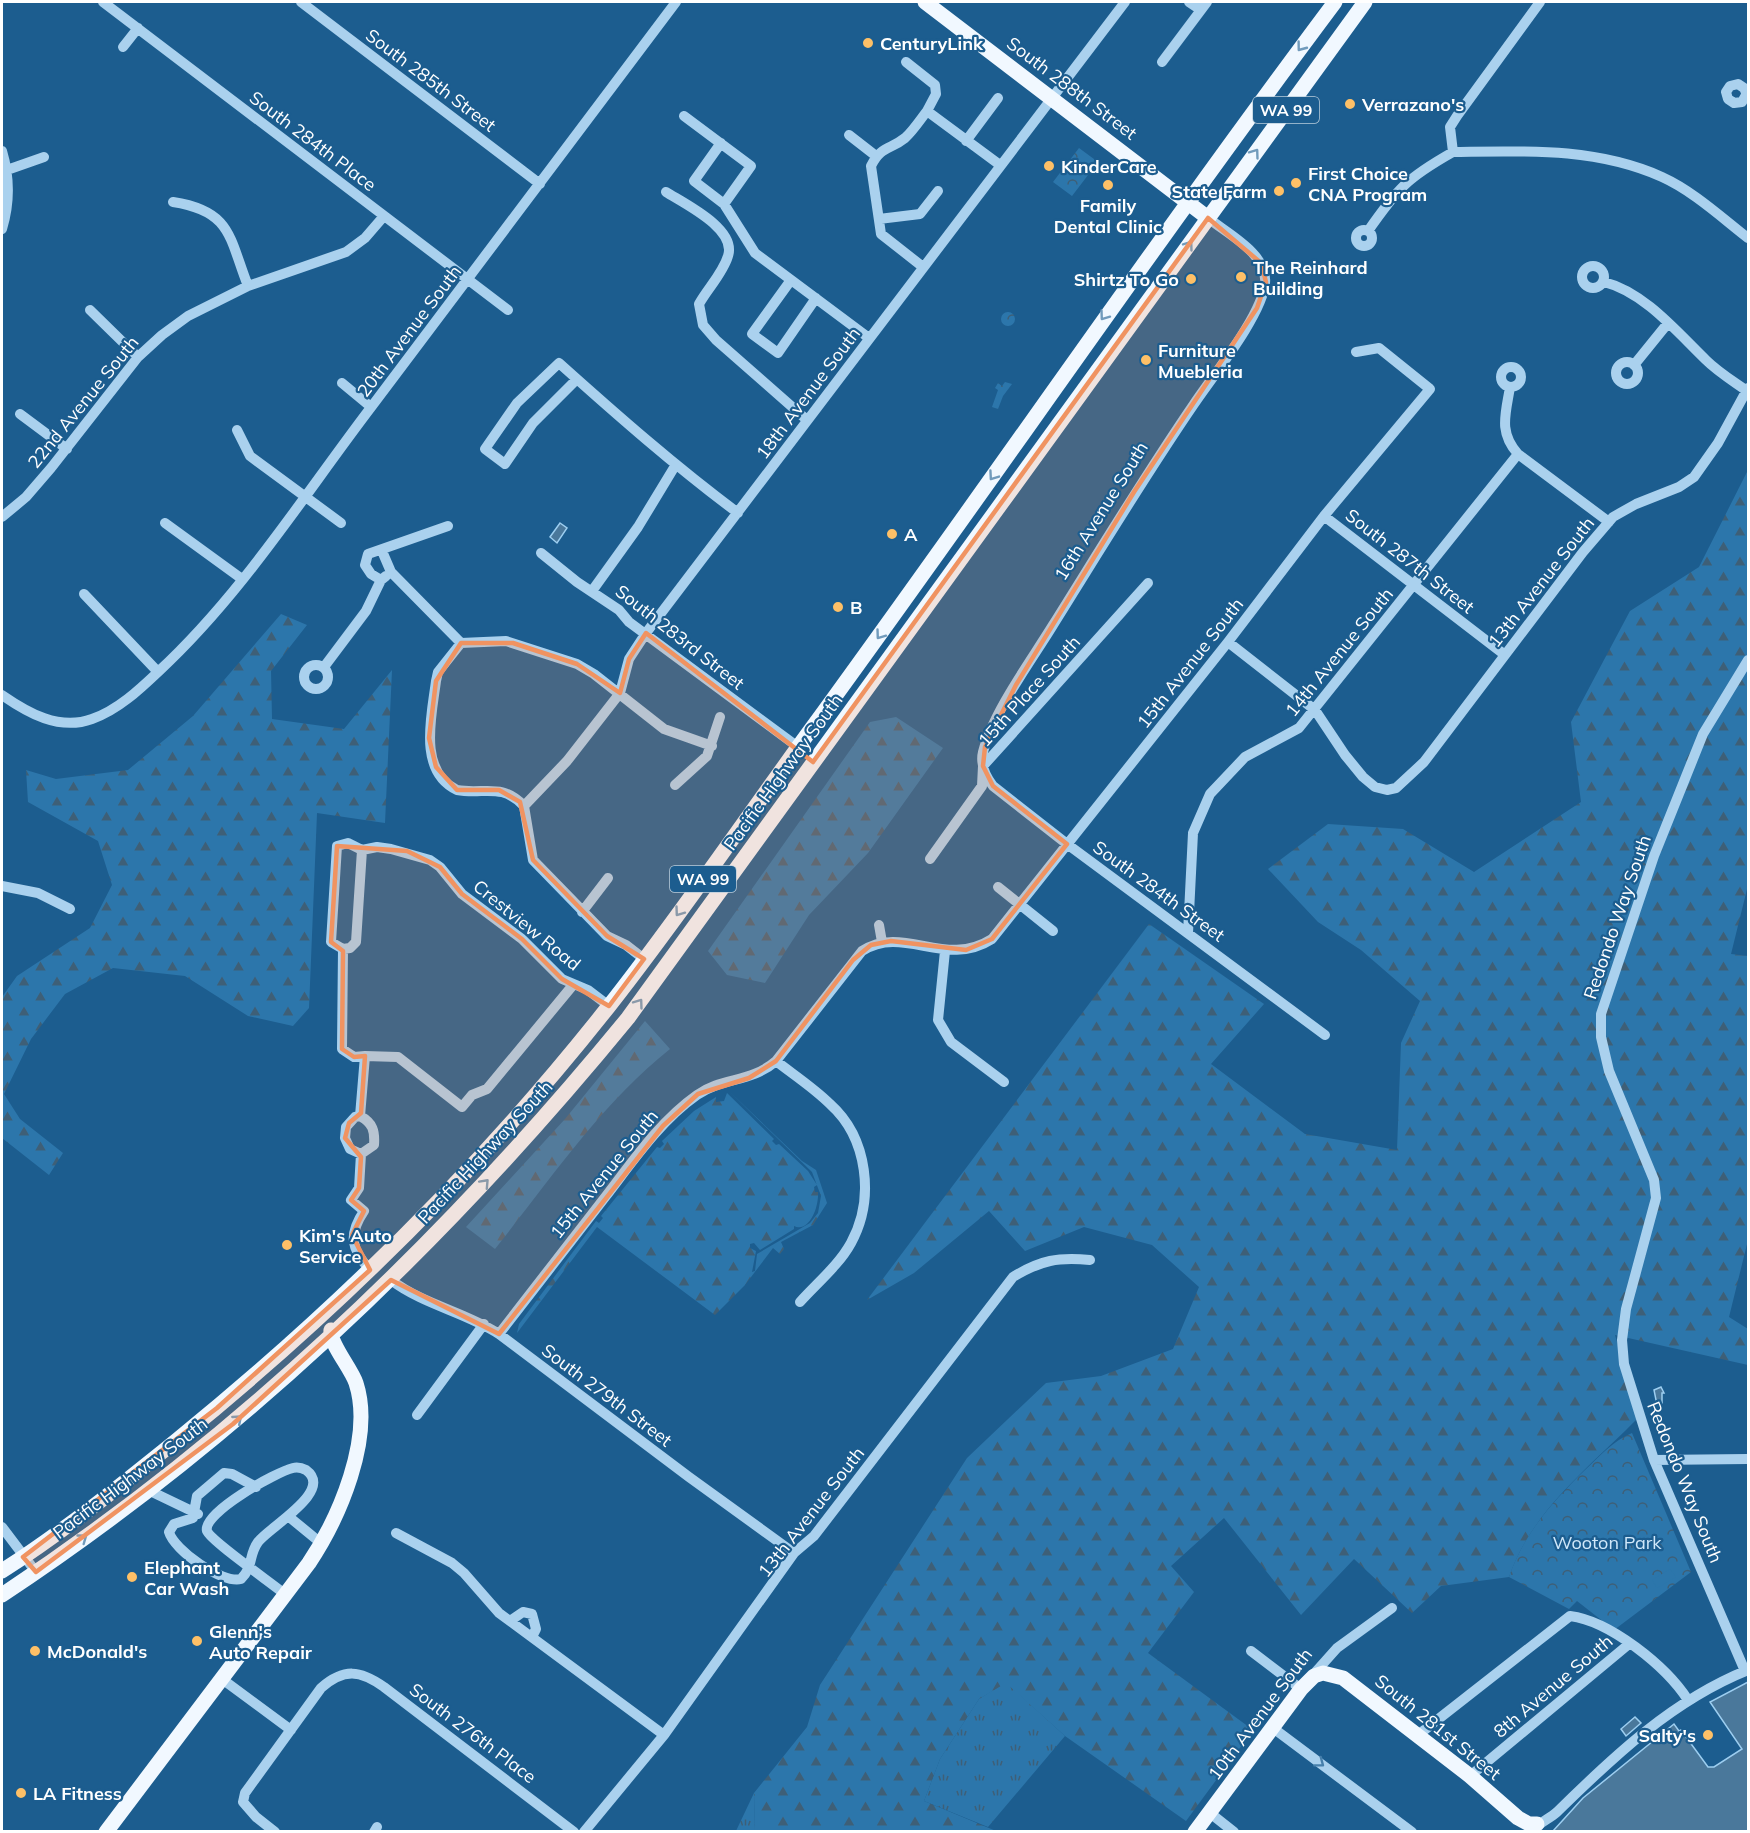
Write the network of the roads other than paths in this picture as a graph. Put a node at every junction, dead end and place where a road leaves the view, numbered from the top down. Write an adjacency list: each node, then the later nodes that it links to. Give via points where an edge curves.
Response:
1 (103, 2): 11 (street, South 284th Place)
2 (301, 2): 28 (street, South 285th Street)
3 (676, 2): 28 (street, 20th Avenue South)
4 (1125, 2): 15 (street, 18th Avenue South)
5 (1189, 2): 10 (street)
6 (1335, 2): 31 (main road, Pacific Highway South / WA 99, one-way to 31)
7 (1365, 2): 35 (main road, Pacific Highway South / WA 99, one-way to 7)
8 (1540, 2): 23 (street, via 1456,116 1450,127)
9 (931, 3): 15 (main road, South 288th Street)
10 (1204, 6): 14 (street)
11 (138, 28): 12 (street); 34 (street, South 284th Place)
12 (123, 47)
13 (906, 62): 17 (street, via 935,85 936,94)
14 (1162, 62)
15 (1053, 97): 26 (street, 18th Avenue South); 31 (main road, South 288th Street)
16 (998, 98): 20 (street)
17 (927, 111): 20 (street); 24 (street, via 907,136)
18 (684, 116): 21 (street)
19 (849, 135): 24 (street)
20 (966, 141): 26 (street)
21 (721, 143): 33 (street, via 751,166); 33 (street, via 694,181)
22 (2, 151): 27 (street)
23 (1453, 152): 38 (street, via 1415,173 1397,189); 39 (street, via 1561,152 1628,165 1663,178)
24 (876, 156): 36 (street, via 871,166)
25 (44, 157): 27 (street)
26 (1000, 165): 40 (street, 18th Avenue South)
27 (8, 170): 37 (street)
28 (540, 184): 41 (street, 20th Avenue South)
29 (938, 191): 36 (street, via 920,214)
30 (666, 192): 60 (street, via 724,232 730,244 728,256 699,304 703,325)
31 (1188, 201): 35 (main road, South 288th Street); 94 (main road, Pacific Highway South / WA 99, one-way to 94)
32 (173, 202): 45 (street, via 206,210 220,222 230,236)
33 (724, 204): 42 (street, via 755,253)
34 (384, 216): 41 (street, South 284th Place); 45 (street, 22nd Avenue South, via 346,252)
35 (1208, 218): 43 (street, South 288th Street, via 1252,253 1264,270); 98 (main road, Pacific Highway South / WA 99, one-way to 35)
36 (879, 219): 40 (street, via 881,234)
37 (2, 229)
38 (1368, 231)
39 (1749, 238)
40 (923, 267): 50 (street, 18th Avenue South)
41 (469, 279): 48 (street, South 284th Place); 58 (street, 20th Avenue South)
42 (791, 280): 46 (street); 46 (street, via 752,334 778,353)
43 (1266, 282): 95 (street, 16th Avenue South, via 1252,316 1134,492 1016,685 985,747)
44 (1604, 282): 49 (street, via 1623,289)
45 (248, 286): 52 (street, 22nd Avenue South, via 188,316)
46 (816, 298): 50 (street)
47 (90, 310): 52 (street)
48 (508, 310)
49 (1668, 323): 53 (street); 57 (street, via 1707,361)
50 (869, 338): 60 (street, 18th Avenue South)
51 (1356, 352): 67 (street, 15th Avenue South, via 1379,348 1430,389)
52 (138, 357): 62 (street, 22nd Avenue South)
53 (1634, 365)
54 (577, 379): 54 (street, via 559,363 517,403 484,448 505,464 532,423); 64 (street)
55 (342, 383): 58 (street)
56 (1510, 387): 63 (street, via 1505,436)
57 (1748, 389): 69 (street, 13th Avenue South, via 1706,462 1691,479 1629,507)
58 (371, 407): 65 (street, 20th Avenue South)
59 (20, 414): 62 (street)
60 (807, 420): 66 (street, 18th Avenue South)
61 (237, 430): 65 (street, via 250,456)
62 (67, 449): 68 (street, 22nd Avenue South)
63 (1518, 454): 69 (street); 79 (street, 14th Avenue South)
64 (675, 466): 66 (street); 80 (street)
65 (305, 497): 71 (street); 76 (street, 20th Avenue South)
66 (738, 513): 82 (street, 18th Avenue South)
67 (1324, 516): 79 (street, South 287th Street); 83 (street, 15th Avenue South)
68 (2, 517)
69 (1609, 522): 85 (street, 13th Avenue South)
70 (165, 523): 76 (street)
71 (341, 523)
72 (448, 526): 73 (street)
73 (382, 550): 75 (street); 77 (street, via 368,554 365,565)
74 (541, 553): 80 (street, South 283rd Street)
75 (391, 572): 77 (street); 84 (street)
76 (242, 579): 88 (street, 20th Avenue South, via 189,643)
77 (381, 580): 87 (street, via 366,611)
78 (1148, 583): 95 (street, 15th Place South)
79 (1414, 586): 85 (street, South 287th Street); 91 (street, 14th Avenue South)
80 (592, 591): 82 (street, South 283rd Street)
81 (84, 594): 88 (street)
82 (646, 633): 89 (street, 18th Avenue South, via 629,659); 94 (street, South 283rd Street)
83 (1228, 642): 91 (street); 99 (street, 15th Avenue South)
84 (461, 643): 89 (street, via 513,643 577,664); 97 (street, via 438,672 436,681 429,738 436,767 457,790 499,790)
85 (1505, 655): 91 (street, 13th Avenue South, via 1424,762 1393,789 1378,788 1363,777)
86 (1749, 660): 134 (street, Redondo Way South, via 1703,734 1654,856 1601,1014 1600,1037 1610,1071 1654,1180 1656,1198 1626,1309 1622,1340 1631,1394)
87 (324, 667)
88 (158, 672): 90 (street, 20th Avenue South, via 118,705 80,722 45,719)
89 (620, 693): 93 (street, via 664,729); 97 (street, 18th Avenue South, via 567,761)
90 (2, 695)
91 (1315, 710): 110 (street, 14th Avenue South, via 1294,732 1245,757 1220,782 1202,809 1193,833)
92 (720, 717): 93 (street)
93 (712, 746): 96 (street, via 707,756)
94 (798, 747): 98 (main road, via 805,757); 114 (main road, Pacific Highway South / WA 99, one-way to 114)
95 (984, 766): 99 (street, South 284th Street, via 993,786); 101 (street, 15th Place South, via 982,786)
96 (675, 784)
97 (524, 806): 107 (street, via 533,860)
98 (771, 820): 121 (main road, Pacific Highway South / WA 99, one-way to 98, via 628,1018)
99 (1067, 844): 105 (street, 15th Avenue South); 110 (street, South 284th Street)
100 (362, 850): 112 (street, via 356,942); 112 (street, Crestview Road, via 354,844 337,846 332,942); 115 (street, Crestview Road, via 391,849 430,860 462,894 522,939)
101 (930, 859)
102 (608, 878): 107 (street)
103 (2, 886): 106 (street, via 38,893)
104 (998, 887): 105 (street)
105 (1021, 905): 109 (street); 113 (street, 15th Avenue South, via 987,942 966,950)
106 (70, 909)
107 (582, 912): 114 (street, via 607,936)
108 (879, 925): 111 (street)
109 (1053, 931)
110 (1188, 933): 117 (street, South 284th Street)
111 (882, 942): 113 (street, 15th Avenue South); 119 (street, 15th Avenue South, via 871,945 853,960)
112 (343, 949): 118 (street, Crestview Road, via 342,1049 354,1057)
113 (945, 951): 120 (street, via 938,1020 951,1042)
114 (644, 959): 116 (main road, Pacific Highway South / WA 99)
115 (573, 985): 116 (street, Crestview Road, via 588,990); 118 (street, via 487,1089 472,1095 462,1107 398,1057)
116 (609, 1006): 121 (main road, via 613,1012 611,1025); 124 (main road, Pacific Highway South / WA 99)
117 (1325, 1035)
118 (365, 1056): 122 (street)
119 (776, 1061): 128 (street, via 831,1104 853,1134 861,1157 865,1191 856,1232 840,1258); 130 (street, 15th Avenue South, via 749,1078 709,1088 675,1114 650,1140)
120 (1004, 1082)
121 (548, 1114): 127 (main road, Pacific Highway South / WA 99, one-way to 121)
122 (360, 1116): 123 (street, via 369,1121 374,1134 374,1145); 123 (street, via 349,1123 345,1138 350,1149)
123 (361, 1154): 126 (street, via 359,1188 351,1200 364,1211 352,1235 361,1260)
124 (474, 1164): 126 (main road, Pacific Highway South / WA 99); 131 (main road, via 453,1204 334,1323)
125 (1090, 1260): 144 (street, 13th Avenue South, via 1063,1257 1034,1264 1013,1277 814,1536)
126 (370, 1270): 146 (main road, Pacific Highway South / WA 99, via 217,1408)
127 (391, 1280): 129 (street, South 279th Street, via 423,1301); 131 (main road, Pacific Highway South / WA 99)
128 (800, 1302)
129 (484, 1324): 130 (street, South 279th Street); 132 (street)
130 (499, 1334): 144 (street, South 279th Street)
131 (330, 1339): 136 (main road, Pacific Highway South / WA 99, one-way to 131, via 234,1424); 143 (main road, via 351,1370 361,1406 356,1452 347,1485)
132 (417, 1415)
133 (1749, 1459): 134 (street)
134 (1654, 1460): 157 (street, Redondo Way South)
135 (256, 1486): 137 (street, via 224,1473 197,1496); 138 (street, via 291,1468 310,1473 313,1488); 139 (street)
136 (147, 1490): 137 (street); 149 (main road, Pacific Highway South / WA 99, one-way to 136)
137 (194, 1512): 139 (street); 147 (street, via 190,1520 170,1527 173,1543 229,1580 241,1580)
138 (288, 1516): 142 (street); 143 (street)
139 (209, 1519): 145 (street, via 209,1534)
140 (2, 1527): 146 (street)
141 (396, 1533): 153 (street, via 452,1563)
142 (261, 1539): 145 (street, via 244,1554); 147 (street, via 252,1555)
143 (322, 1544): 151 (main road)
144 (794, 1553): 164 (street, 13th Avenue South)
145 (236, 1555): 147 (street)
146 (23, 1557): 148 (main road, Pacific Highway South / WA 99); 149 (street)
147 (252, 1567): 151 (street)
148 (2, 1571)
149 (36, 1572): 150 (main road, Pacific Highway South / WA 99)
150 (2, 1595)
151 (286, 1595): 158 (main road)
152 (1392, 1608): 159 (street, 10th Avenue South, via 1337,1648)
153 (510, 1621): 154 (street); 154 (street, via 523,1612 532,1614 536,1629)
154 (532, 1638): 164 (street)
155 (1629, 1644): 160 (street, via 1671,1678); 163 (street, via 1598,1625 1570,1616); 165 (street, 8th Avenue South)
156 (1251, 1651): 159 (street)
157 (1747, 1671): 160 (street)
158 (222, 1679): 162 (street); 168 (main road)
159 (1306, 1684): 161 (main road, 10th Avenue South); 163 (main road, South 281st Street, via 1323,1673 1339,1676)
160 (1688, 1700): 167 (street, via 1662,1717)
161 (1273, 1728): 166 (main road, 10th Avenue South); 174 (street, one-way to 174)
162 (291, 1730): 169 (street, via 245,1793 243,1802); 170 (street, South 276th Place, via 332,1679 347,1672 362,1673)
163 (1418, 1735): 165 (main road, South 281st Street)
164 (664, 1736): 171 (street, 13th Avenue South)
165 (1470, 1776): 167 (main road, South 281st Street)
166 (1209, 1813): 172 (main road, 10th Avenue South); 173 (street)
167 (1535, 1828)
168 (106, 1832)
169 (275, 1832)
170 (574, 1832)
171 (584, 1832)
172 (1196, 1832)
173 (1234, 1832)
174 (1412, 1832)

